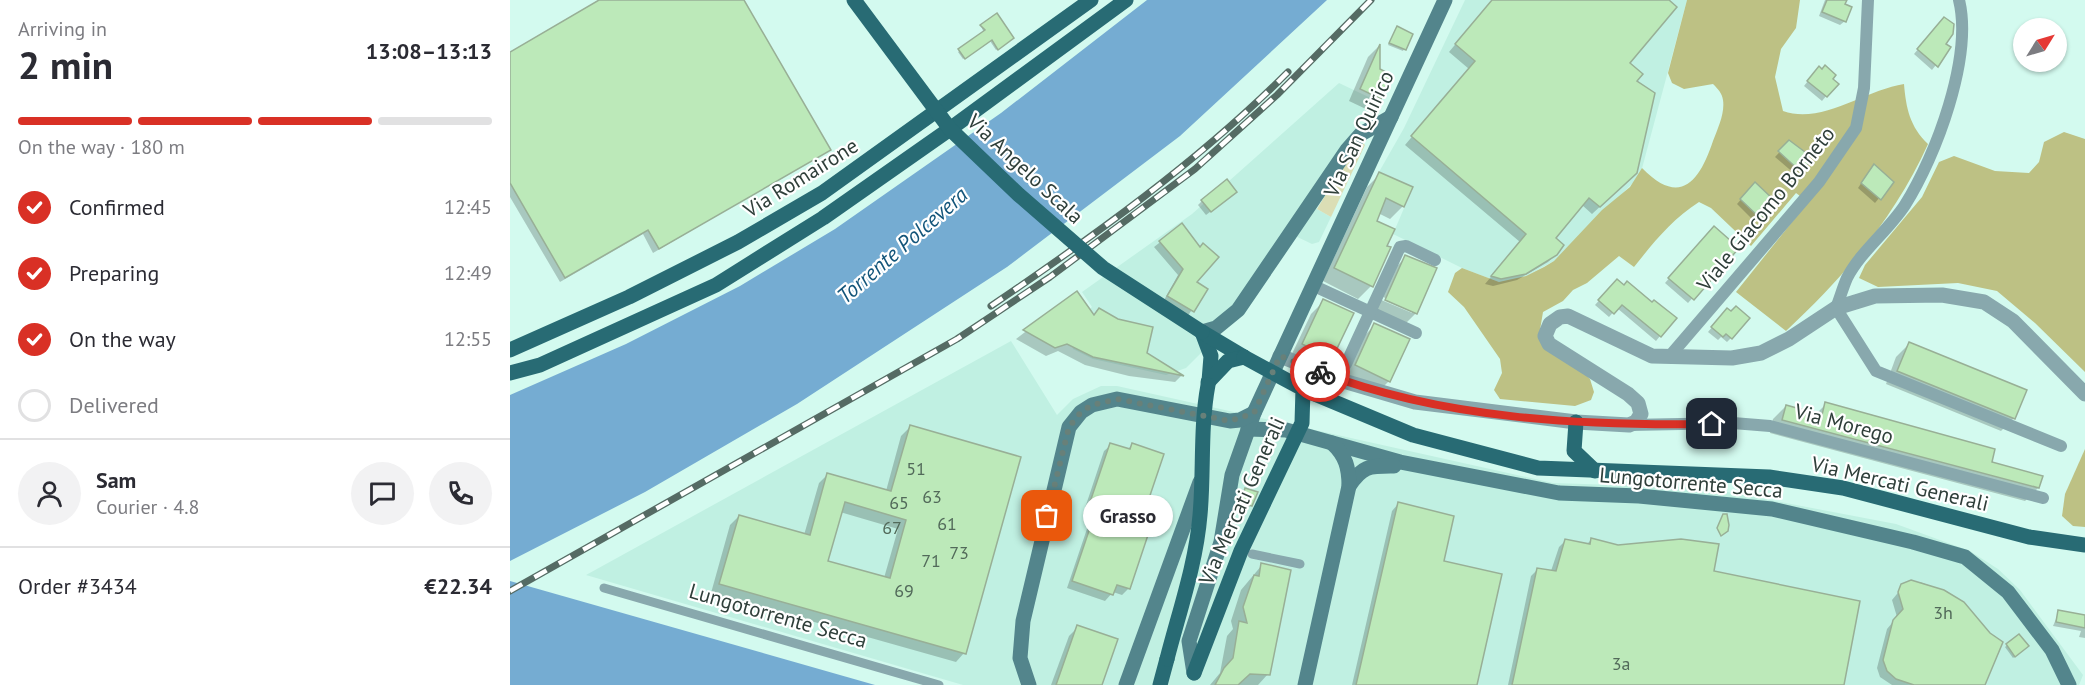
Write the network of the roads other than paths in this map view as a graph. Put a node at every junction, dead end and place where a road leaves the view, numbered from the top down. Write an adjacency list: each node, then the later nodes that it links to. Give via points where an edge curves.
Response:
1 (854, 0): 8 (main road, Via Angelo Scala, bridge)
2 (1091, 0): 15 (main road, Via Romairone, via 822,194 629,297)
3 (1126, 0): 8 (main road)
4 (1445, 0): 7 (main road, Via San Quirico)
5 (1868, 0): 18 (street, Viale Giacomo Borneto, via 1864,88 1856,128 1819,182)
6 (1959, 0): 11 (street, via 1964,20 1957,77 1927,165 1904,207 1848,276)
7 (1391, 117): 10 (main road, Via San Quirico); 13 (main road, via 1361,134 1347,150 1238,309 1216,328)
8 (950, 129): 13 (main road, Via Angelo Scala, bridge, via 1018,195 1103,268); 20 (main road, via 823,218 716,285 540,365)
9 (1435, 260): 12 (street, via 1406,246 1400,247)
10 (1312, 285): 12 (street); 16 (main road, Via San Quirico)
11 (1836, 308): 18 (street, via 1761,353 1732,358); 23 (street, via 1875,296 1942,295 1984,302 2013,321); 29 (street, via 1876,370)
12 (1370, 312): 14 (street); 19 (street)
13 (1202, 332): 17 (main road, Via Angelo Scala); 21 (main road, via 1211,356)
14 (1416, 333)
15 (510, 350)
16 (1280, 356): 24 (main road, Via San Quirico); 25 (street, Via Morego, via 1347,382 1415,402)
17 (1244, 357): 21 (main road, via 1228,361); 22 (main road, Via Angelo Scala, bridge)
18 (1669, 357): 26 (street, via 1652,356 1575,318 1560,317 1550,324 1545,336 1549,344 1634,398 1641,414)
19 (1346, 364)
20 (510, 374)
21 (1209, 381): 34 (main road, bridge)
22 (1304, 389): 32 (main road, Via Mercati Generali, via 1413,435); 43 (main road, Via Mercati Generali, bridge, via 1302,423 1241,550)
23 (2085, 394)
24 (1254, 413): 27 (main road, Via San Quirico); 45 (main road, via 1230,421 1117,399 1092,405 1074,419 1023,621 1020,658)
25 (1576, 422): 26 (street, Via Morego); 30 (main road)
26 (1629, 425): 36 (street, Via Morego, via 1770,426)
27 (1248, 429): 28 (main road, Lungotorrente Secca, via 1286,430); 41 (main road, Via San Quirico, via 1232,475 1224,530)
28 (1330, 442): 31 (main road, Lungotorrente Secca); 35 (main road, via 1345,457)
29 (2061, 446)
30 (1574, 451): 32 (main road); 33 (main road)
31 (1418, 465): 35 (main road, via 1368,466); 49 (main road, Lungotorrente Secca, via 1559,493 1639,496 1772,509 1965,558 2008,592 2052,650)
32 (1544, 468): 33 (main road, Via Mercati Generali)
33 (1595, 471): 37 (main road, Via Mercati Generali, via 1769,477 1833,487 2029,537)
34 (1200, 482): 42 (main road, bridge, via 1194,557); 46 (main road)
35 (1349, 486): 48 (main road)
36 (2043, 498)
37 (2085, 545)
38 (1252, 554): 39 (street)
39 (1300, 564)
40 (604, 588): 44 (street, Lungotorrente Secca)
41 (1189, 641): 42 (main road); 43 (main road, Via San Quirico)
42 (1167, 659): 47 (main road)
43 (1191, 679)
44 (939, 685)
45 (1029, 685)
46 (1126, 685)
47 (1160, 685)
48 (1305, 685)
49 (2069, 685)

